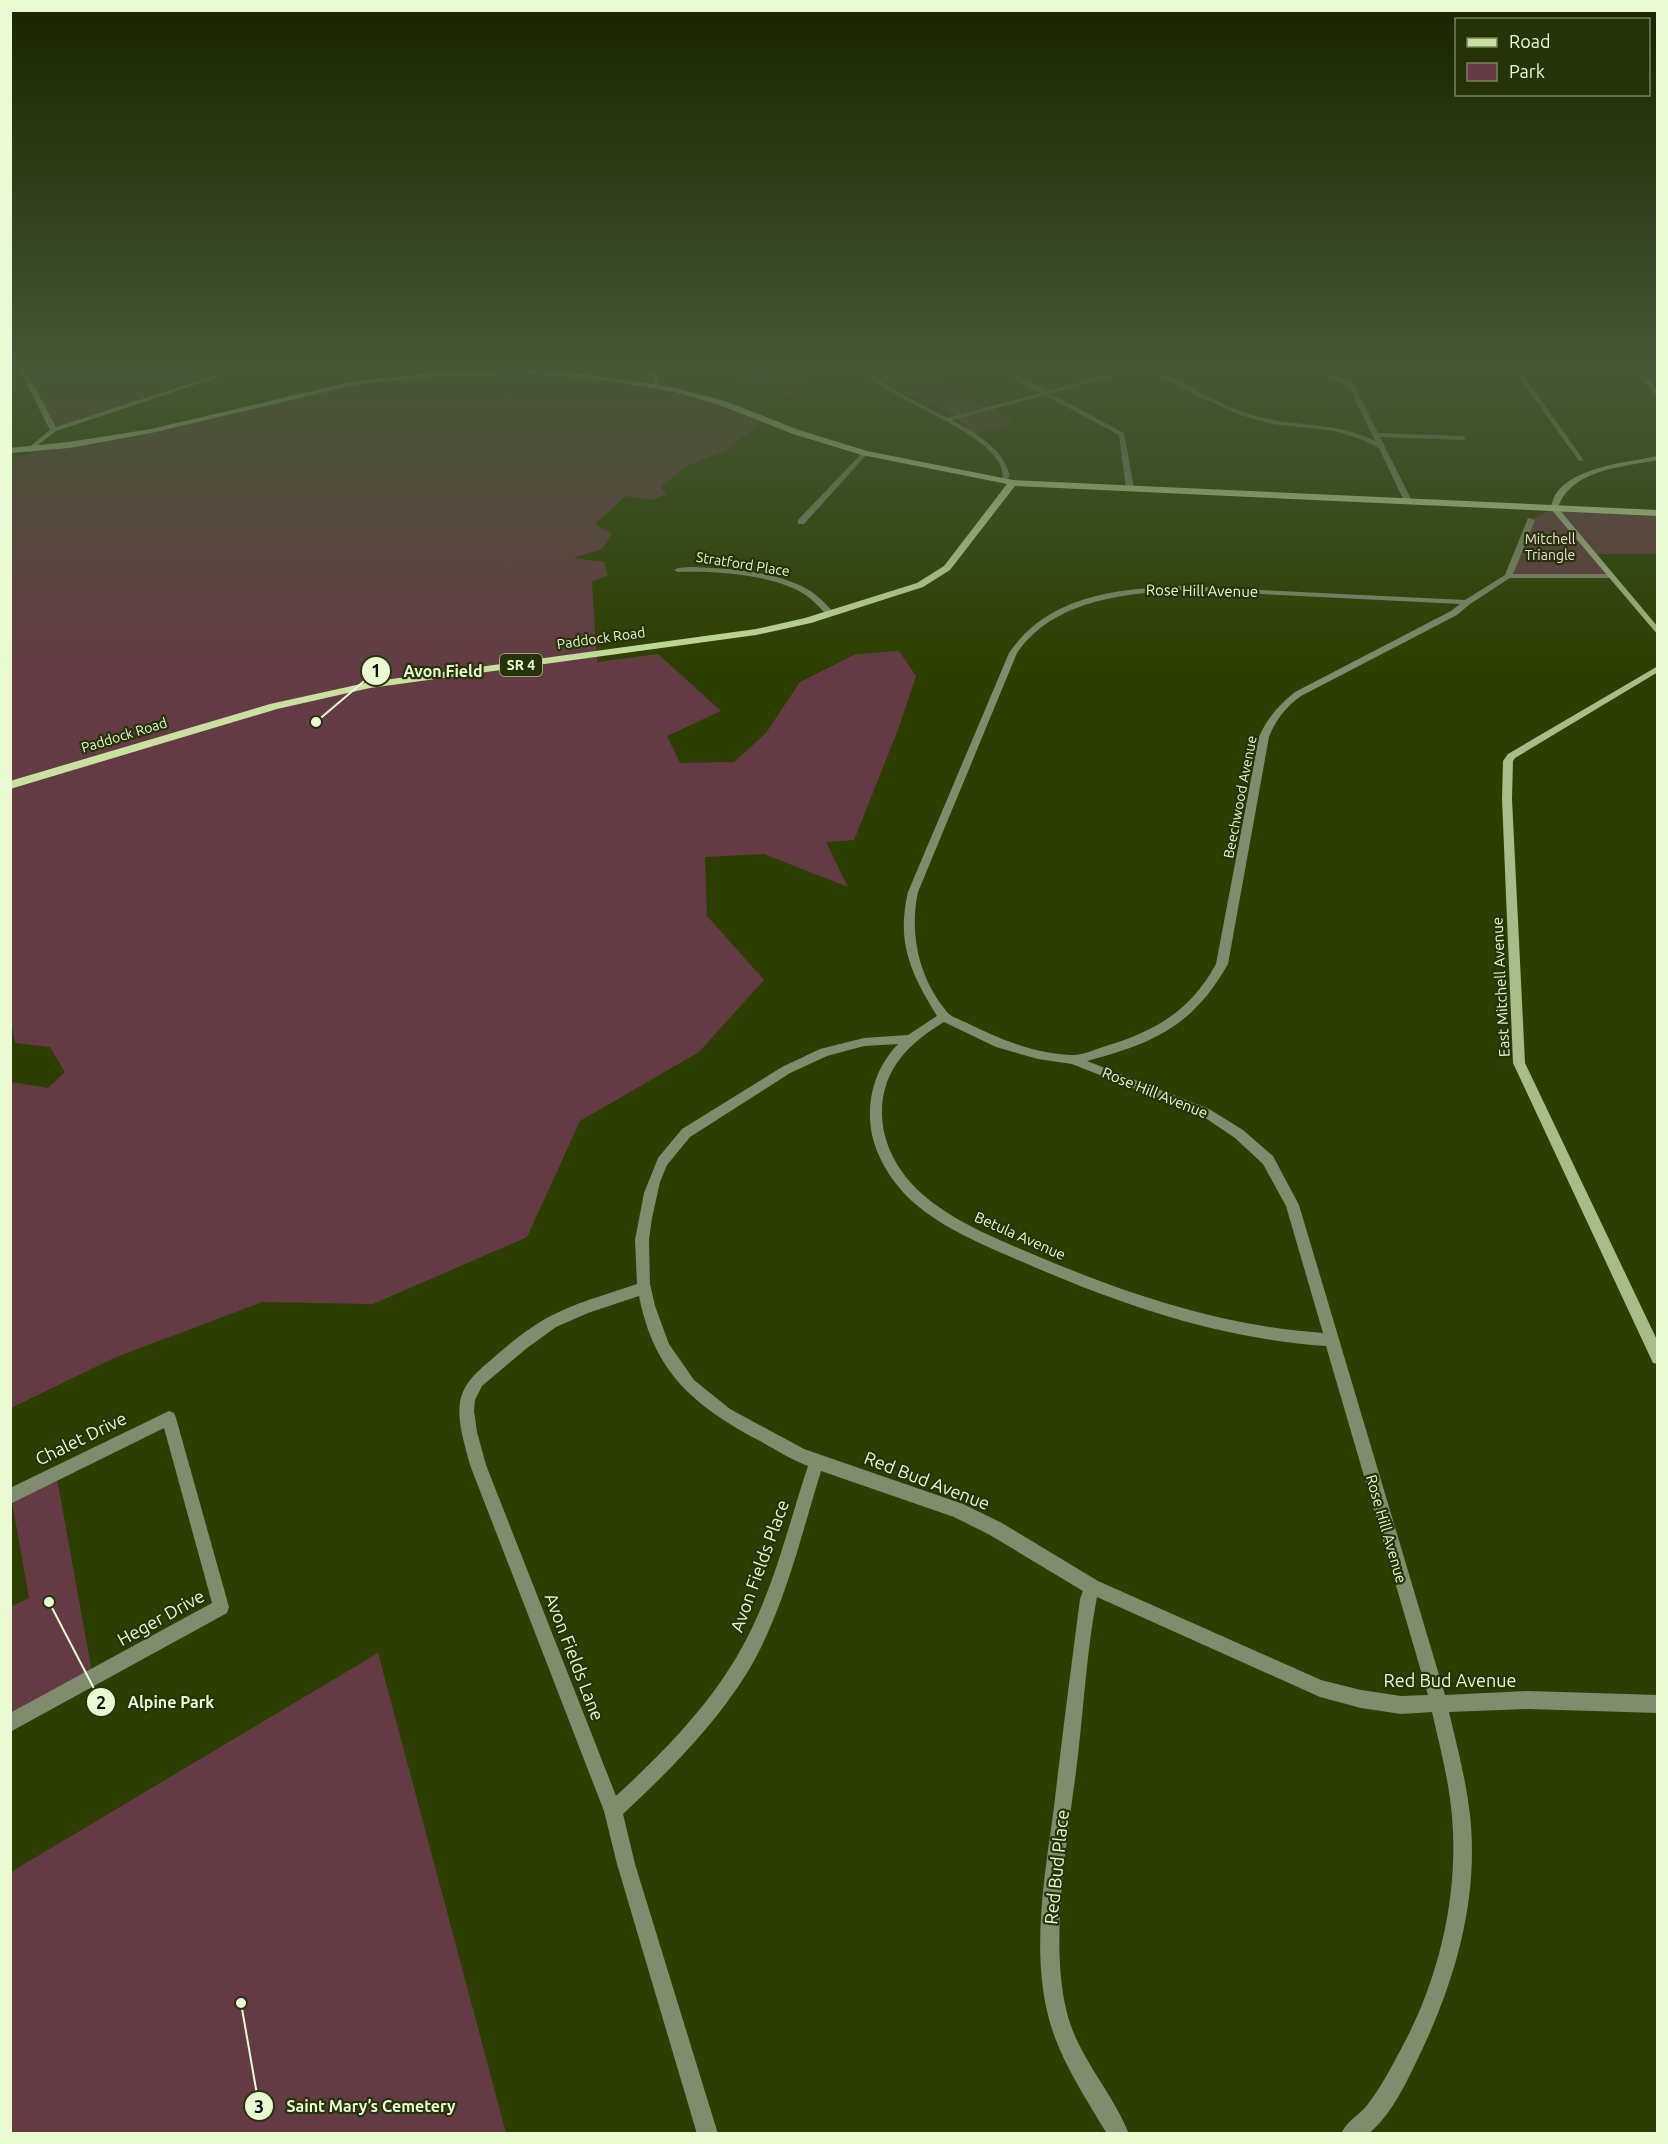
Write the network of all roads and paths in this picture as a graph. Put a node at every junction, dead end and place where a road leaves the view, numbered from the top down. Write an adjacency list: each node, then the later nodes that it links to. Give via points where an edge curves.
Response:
1 (850, 469): 13 (street)
2 (944, 469): 7 (main road)
3 (1006, 469): 7 (street)
4 (1127, 469): 8 (street)
5 (1393, 469): 9 (street)
6 (1612, 469): 10 (street, via 1583,476 1560,492)
7 (1008, 482): 8 (main road); 18 (main road, Paddock Road / SR 4, via 941,573 920,585)
8 (1130, 488): 9 (main road)
9 (1408, 501): 10 (main road)
10 (1554, 508): 11 (main road); 16 (street)
11 (1658, 513)
12 (1531, 520): 15 (street)
13 (801, 522)
14 (678, 570): 18 (street, Stratford Place, via 736,574 792,585 808,593)
15 (1508, 576): 16 (street); 17 (street, Beechwood Avenue)
16 (1609, 576): 19 (street)
17 (1467, 602): 22 (street, Rose Hill Avenue, via 1160,589 1122,592 1067,608 1024,637 1012,653 909,907 908,931 915,964); 24 (street, Beechwood Avenue, via 1454,613 1298,694 1274,715 1264,737 1222,964 1215,980 1192,1010 1166,1028)
18 (831, 614): 21 (main road, Paddock Road / SR 4, via 756,632 309,697)
19 (1658, 633)
20 (1658, 668): 27 (street, East Mitchell Avenue, via 1511,756 1507,799 1519,1063)
21 (10, 785)
22 (944, 1017): 23 (street, Betula Avenue); 24 (street, Rose Hill Avenue, via 1010,1047)
23 (910, 1039): 25 (street, Red Bud Avenue, via 864,1042 824,1052 786,1070 686,1133 671,1147 655,1174 643,1228); 26 (street, Betula Avenue, via 889,1062 880,1083 876,1118 891,1167 932,1210 1001,1247 1114,1292 1228,1325 1292,1339)
24 (1073, 1060): 26 (street, Rose Hill Avenue, via 1205,1112 1239,1134 1268,1160 1292,1205)
25 (643, 1288): 29 (street, Red Bud Avenue, via 664,1349 690,1386 736,1421); 35 (street, Avon Fields Lane, via 575,1311 532,1335 477,1381 467,1400 469,1434 478,1464)
26 (1330, 1340): 32 (street, Rose Hill Avenue)
27 (1658, 1358)
28 (169, 1418): 30 (street, Chalet Drive); 34 (street, Heger Drive, via 221,1607)
29 (816, 1464): 31 (street, Red Bud Avenue, via 836,1467 957,1510); 35 (street, Avon Fields Place, via 753,1646 724,1693 646,1781)
30 (10, 1496)
31 (1092, 1587): 32 (street, Red Bud Avenue, via 1320,1688 1360,1700); 37 (street, Red Bud Place, via 1058,1848 1050,1973 1067,2041)
32 (1439, 1704): 33 (street, Red Bud Avenue, via 1528,1700); 38 (street, Rose Hill Avenue, via 1458,1788 1462,1834 1462,1876 1454,1927 1432,2006 1414,2049 1372,2116)
33 (1658, 1704)
34 (10, 1724)
35 (613, 1811): 36 (street, Avon Fields Lane)
36 (708, 2133)
37 (1119, 2133)
38 (1351, 2133)

